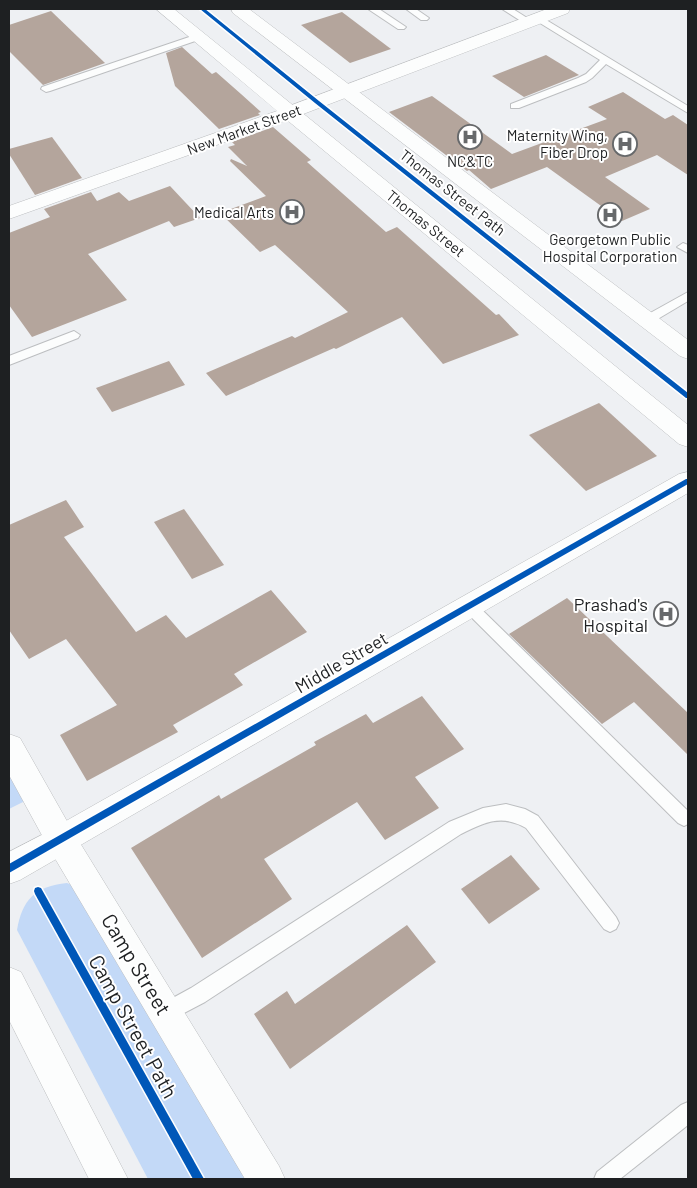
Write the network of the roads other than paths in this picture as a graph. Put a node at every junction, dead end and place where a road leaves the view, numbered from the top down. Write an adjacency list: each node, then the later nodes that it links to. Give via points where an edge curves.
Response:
1 (164, 9): 9 (street, Thomas Street)
2 (239, 9): 12 (street)
3 (373, 9): 8 (lane)
4 (410, 9): 7 (lane)
5 (507, 9): 6 (lane)
6 (542, 14): 10 (lane); 12 (street, New Market Street)
7 (424, 18)
8 (401, 27)
9 (198, 37): 11 (lane); 15 (street, Thomas Street)
10 (606, 59): 13 (lane, via 582,80); 14 (lane)
11 (46, 89)
12 (347, 91): 15 (street, New Market Street); 18 (street)
13 (515, 106)
14 (688, 110)
15 (291, 112): 16 (street, New Market Street); 22 (street, Thomas Street)
16 (9, 213)
17 (688, 296): 18 (lane)
18 (647, 320): 20 (street)
19 (74, 334): 21 (lane)
20 (688, 351)
21 (9, 361)
22 (688, 438)
23 (688, 481): 24 (street, Middle Street)
24 (469, 606): 26 (lane); 27 (street, Middle Street)
25 (9, 747): 27 (street, Camp Street)
26 (684, 818)
27 (60, 840): 28 (street, Middle Street); 31 (street, Camp Street)
28 (9, 869)
29 (610, 923): 31 (lane, via 532,822 514,813 475,818)
30 (9, 984): 33 (street)
31 (167, 1012): 34 (street, Camp Street)
32 (688, 1112): 35 (lane)
33 (110, 1179)
34 (266, 1179)
35 (604, 1179)

